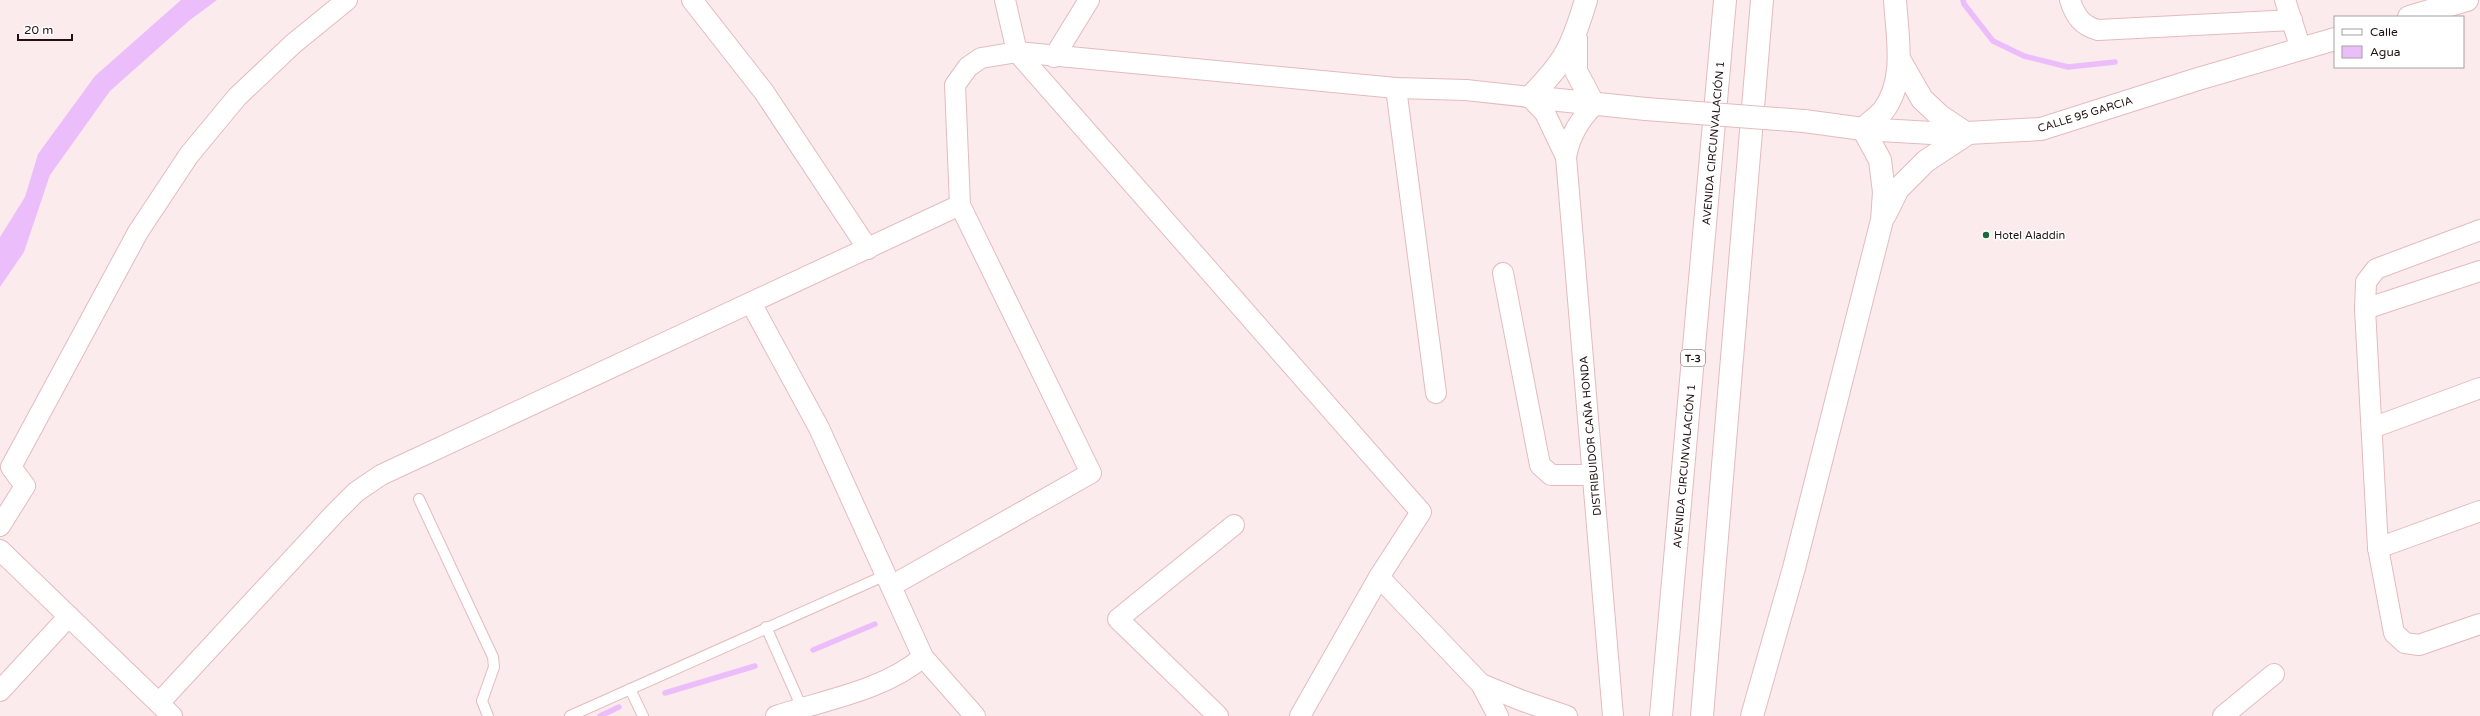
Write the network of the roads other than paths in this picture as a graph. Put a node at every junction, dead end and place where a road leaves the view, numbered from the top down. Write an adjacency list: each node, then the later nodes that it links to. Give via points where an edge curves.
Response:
1 (347, 0): 41 (street, via 292,44 237,97 189,155 138,232 10,467 25,486)
2 (692, 0): 29 (street, via 764,92)
3 (1005, 0): 17 (street)
4 (1089, 0): 18 (street)
5 (1586, 0): 14 (main road)
6 (1725, 0): 66 (main road, AVENIDA CIRCUNVALACIÓN 1 / T-3)
7 (1762, 0): 67 (main road)
8 (1895, 0): 19 (main road)
9 (2070, 0): 13 (street, via 2083,24 2098,30)
10 (2285, 0): 13 (street)
11 (2467, 0): 12 (main road)
12 (2412, 16)
13 (2292, 20): 16 (street)
14 (1576, 34): 21 (main road, via 1565,58); 22 (main road, via 1576,71)
15 (2334, 39): 16 (main road, CALLE 95 GARCIA)
16 (2301, 49): 24 (main road, CALLE 95 GARCIA, via 2041,129)
17 (1017, 52): 18 (street); 26 (street, via 981,58 968,67 955,85); 44 (street, via 1421,512)
18 (1054, 57): 20 (street)
19 (1899, 59): 23 (main road, via 1896,87 1884,110); 24 (main road, via 1922,99 1940,116)
20 (1396, 88): 21 (street, via 1466,90); 35 (street)
21 (1530, 97): 22 (main road, CALLE 95 GARCIA); 25 (street, DISTRIBUIDOR CAÑA HONDA, via 1545,113)
22 (1594, 104): 23 (main road, CALLE 95 GARCIA, bridge, via 1804,121); 25 (street, DISTRIBUIDOR CAÑA HONDA, via 1580,120 1570,139)
23 (1863, 129): 24 (main road, CALLE 95 GARCIA); 27 (main road, via 1880,160 1884,192)
24 (1967, 134): 27 (main road, via 1926,161 1898,189)
25 (1566, 157): 37 (street, DISTRIBUIDOR CAÑA HONDA)
26 (960, 205): 29 (street); 45 (street, via 1091,473)
27 (1882, 220): 68 (main road, via 1794,568)
28 (2480, 230): 33 (street, via 2376,269 2366,282)
29 (868, 248): 32 (street)
30 (2480, 271): 33 (street)
31 (1503, 273): 37 (street, via 1540,465 1551,475)
32 (751, 303): 45 (street, via 818,428); 55 (street, via 375,479 356,492)
33 (2364, 310): 36 (street)
34 (2480, 388): 36 (street)
35 (1436, 393)
36 (2372, 428): 42 (street)
37 (1593, 475): 65 (street, DISTRIBUIDOR CAÑA HONDA)
38 (419, 499): 56 (lane, via 493,656 494,667 482,701)
39 (2480, 511): 42 (street)
40 (1234, 525): 61 (street, via 1118,619)
41 (0, 526)
42 (2378, 548): 47 (street, via 2394,633 2405,643 2418,645)
43 (0, 550): 46 (street)
44 (1379, 577): 51 (street); 62 (street)
45 (888, 580): 48 (lane); 49 (street)
46 (69, 616): 53 (street); 55 (street)
47 (2480, 624)
48 (766, 627): 52 (lane); 54 (lane)
49 (924, 657): 54 (street, via 907,671 883,682); 60 (street)
50 (2274, 674): 69 (street)
51 (1481, 684): 63 (street); 64 (street)
52 (630, 688): 57 (lane); 58 (lane)
53 (0, 691)
54 (802, 708): 59 (street)
55 (165, 710)
56 (488, 716)
57 (570, 716)
58 (643, 716)
59 (776, 716)
60 (975, 716)
61 (1218, 716)
62 (1300, 716)
63 (1498, 716)
64 (1567, 716)
65 (1613, 716)
66 (1661, 716)
67 (1702, 716)
68 (1752, 716)
69 (2223, 716)

